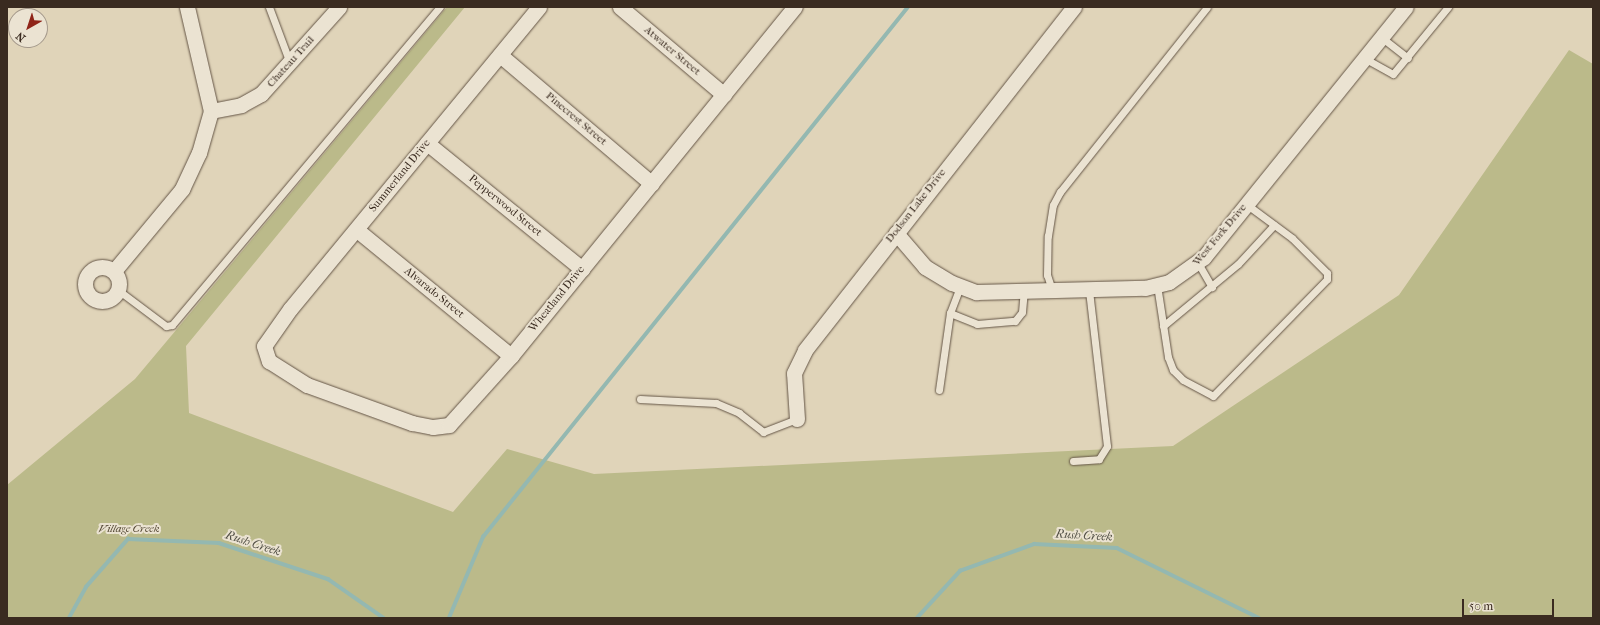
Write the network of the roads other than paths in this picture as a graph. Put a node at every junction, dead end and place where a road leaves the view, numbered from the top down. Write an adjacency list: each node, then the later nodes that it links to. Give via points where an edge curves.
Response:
1 (187, 7): 18 (street)
2 (269, 7): 16 (lane)
3 (339, 7): 16 (street, Chateau Trail)
4 (440, 7): 31 (lane, via 172,325 166,326)
5 (539, 7): 13 (street, Summerland Drive)
6 (620, 7): 17 (street, Atwater Street)
7 (1074, 7): 24 (street, Dodson Lake Drive)
8 (1207, 7): 34 (lane, via 1060,192 1053,205 1048,236 1048,275)
9 (1406, 7): 12 (street, West Fork Drive)
10 (1448, 7): 15 (lane)
11 (793, 8): 17 (street, Wheatland Drive)
12 (1381, 37): 14 (street, West Fork Drive); 15 (lane)
13 (500, 55): 19 (street, Summerland Drive); 20 (street, Pinecrest Street)
14 (1364, 58): 15 (lane, via 1393,74); 21 (street, West Fork Drive)
15 (1408, 58)
16 (290, 64): 18 (street, Chateau Trail, via 261,94 242,105)
17 (724, 95): 20 (street, Wheatland Drive)
18 (211, 111): 27 (street, via 199,152 182,189)
19 (427, 142): 23 (street, Summerland Drive); 26 (street, Pepperwood Street)
20 (652, 184): 26 (street, Wheatland Drive)
21 (1246, 204): 22 (lane); 25 (street, West Fork Drive)
22 (1274, 225): 30 (lane); 36 (lane, via 1327,273 1327,279 1213,396 1183,380 1173,370)
23 (356, 230): 37 (street, Summerland Drive); 38 (street, Alvarado Street)
24 (896, 233): 29 (street, West Fork Drive, via 925,267); 41 (street, Dodson Lake Drive, via 805,350 794,373)
25 (1198, 263): 28 (street, West Fork Drive, via 1169,282); 30 (lane)
26 (582, 269): 38 (street, Wheatland Drive)
27 (114, 271): 31 (street); 31 (street, via 95,268 85,284 90,296 103,301)
28 (1157, 285): 32 (street, West Fork Drive); 36 (lane)
29 (960, 286): 33 (street, West Fork Drive, via 976,292); 35 (lane)
30 (1212, 287): 36 (lane)
31 (118, 290)
32 (1090, 290): 34 (street, West Fork Drive); 42 (lane, via 1107,446 1099,459)
33 (1024, 291): 34 (street, West Fork Drive); 35 (lane, via 1022,312 1014,321 977,324)
34 (1052, 291)
35 (950, 313): 39 (lane)
36 (1163, 326)
37 (264, 346): 38 (street, Wheatland Drive, via 270,361 307,385 433,427 449,425 458,420)
38 (511, 356)
39 (939, 390)
40 (640, 399): 41 (lane, via 716,403 739,413 763,432)
41 (796, 419)
42 (1073, 462)

